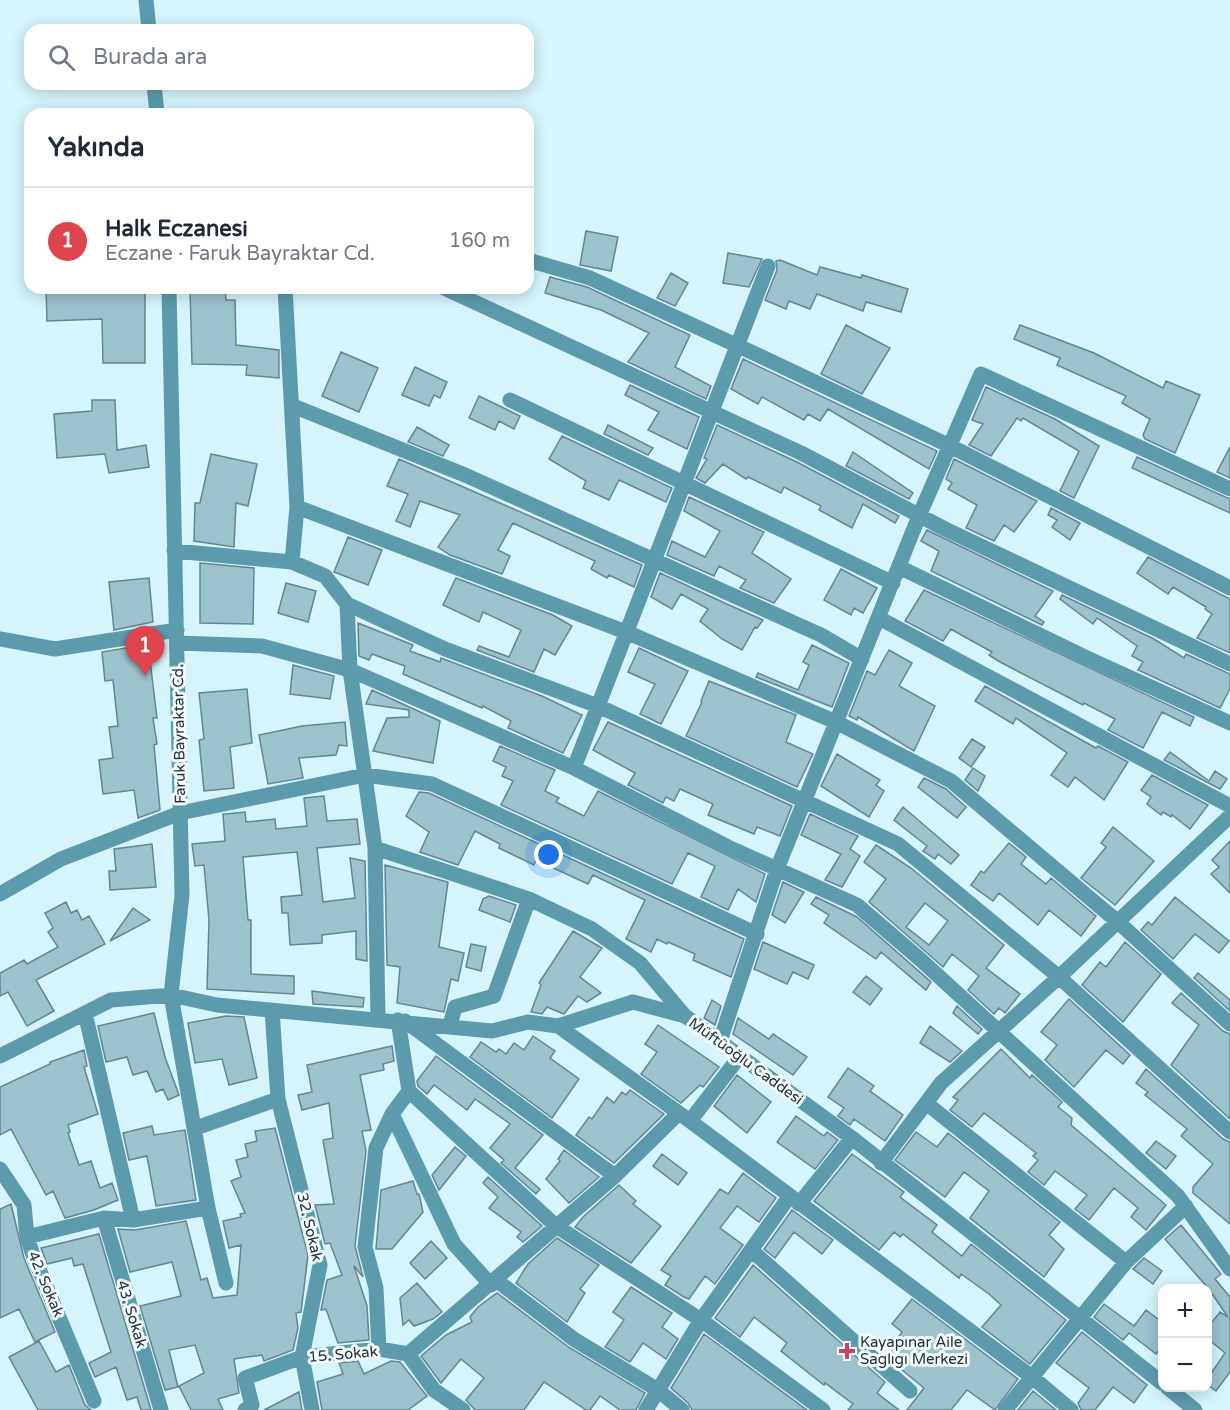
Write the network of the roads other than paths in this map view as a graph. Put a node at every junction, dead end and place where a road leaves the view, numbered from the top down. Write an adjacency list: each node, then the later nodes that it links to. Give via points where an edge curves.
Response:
1 (146, 0): 2 (street)
2 (148, 24)
3 (155, 90): 4 (street)
4 (156, 108)
5 (534, 262): 10 (street, via 590,278)
6 (768, 266): 10 (street)
7 (169, 294): 19 (street, Faruk Bayraktar Cd.)
8 (285, 294): 12 (street)
9 (457, 294): 13 (street)
10 (737, 346): 13 (street); 14 (street)
11 (510, 400): 15 (street)
12 (293, 406): 17 (street); 20 (street, via 465,475)
13 (712, 411): 15 (street); 18 (street)
14 (950, 446): 16 (street, via 981,374); 18 (street); 24 (street)
15 (684, 483): 20 (street); 23 (street)
16 (1230, 489)
17 (297, 507): 21 (street); 27 (street)
18 (920, 516): 22 (street); 31 (street)
19 (174, 551): 21 (street); 28 (street, Faruk Bayraktar Cd.)
20 (654, 560): 27 (street); 30 (street, via 821,635)
21 (292, 562): 25 (street, via 325,576)
22 (899, 567): 23 (street); 35 (street)
23 (893, 583): 26 (street)
24 (1230, 588)
25 (347, 604): 32 (street); 33 (street, via 445,649)
26 (879, 618): 30 (street); 39 (street)
27 (626, 632): 33 (street); 34 (street)
28 (177, 637): 29 (street, via 56,648); 32 (street, via 262,646); 40 (street, Faruk Bayraktar Cd.)
29 (0, 639)
30 (862, 659): 34 (street)
31 (1230, 664)
32 (350, 670): 36 (street); 37 (street)
33 (598, 706): 36 (street); 38 (street)
34 (836, 722): 38 (street); 46 (street, via 951,781)
35 (1230, 723)
36 (574, 768): 43 (street)
37 (365, 775): 40 (street); 42 (street); 47 (street, via 432,784)
38 (805, 799): 43 (street); 48 (street, via 898,844)
39 (1230, 806)
40 (180, 813): 44 (street, via 61,859); 49 (street, Faruk Bayraktar Cd., via 182,895)
41 (1227, 824): 46 (street)
42 (375, 848): 45 (street); 53 (street)
43 (777, 869): 47 (street); 58 (street, via 856,905)
44 (0, 894)
45 (529, 899): 52 (street, via 592,929 640,963); 56 (street, via 494,996 455,1008)
46 (1118, 922): 48 (street); 55 (street)
47 (758, 934): 59 (street)
48 (1059, 977): 58 (street); 68 (street)
49 (171, 994): 50 (street, Müftüoğlu Caddesi, via 217,1005); 51 (street, via 111,1000); 67 (street, Faruk Bayraktar Cd.)
50 (272, 1010): 53 (street, Müftüoğlu Caddesi); 63 (street, 32. Sokak)
51 (85, 1013): 60 (street); 77 (street)
52 (685, 1016): 57 (street, Müftüoğlu Caddesi, via 633,1002); 59 (street, Müftüoğlu Caddesi)
53 (378, 1018): 54 (street, Müftüoğlu Caddesi)
54 (401, 1020): 56 (street, Müftüoğlu Caddesi); 62 (street); 72 (street)
55 (1230, 1024)
56 (450, 1025): 57 (street, Müftüoğlu Caddesi, via 492,1031 528,1022)
57 (558, 1026): 66 (street)
58 (997, 1032): 64 (street, via 941,1083); 74 (street)
59 (720, 1041): 61 (street, Müftüoğlu Caddesi)
60 (0, 1056)
61 (740, 1056): 66 (street); 69 (street, Müftüoğlu Caddesi)
62 (410, 1091): 65 (street); 78 (street)
63 (278, 1098): 67 (street); 89 (street, 32. Sokak, via 320,1265)
64 (926, 1103): 70 (street); 82 (street)
65 (392, 1113): 83 (street, via 454,1244); 87 (street, via 376,1148 364,1247 376,1288)
66 (684, 1118): 72 (street); 73 (street)
67 (196, 1128): 75 (street, Faruk Bayraktar Cd.)
68 (1230, 1132)
69 (852, 1138): 70 (street, Müftüoğlu Caddesi); 73 (street)
70 (881, 1163): 85 (street, Müftüoğlu Caddesi)
71 (0, 1169): 79 (street, 42. Sokak, via 24,1205)
72 (615, 1176): 78 (street)
73 (794, 1200): 80 (street); 90 (street)
74 (1186, 1206): 81 (street); 82 (street)
75 (208, 1208): 77 (street); 84 (street, Faruk Bayraktar Cd.)
76 (104, 1218): 77 (street); 79 (street); 96 (street, 43. Sokak)
77 (133, 1220)
78 (556, 1226): 83 (street); 86 (street)
79 (27, 1237): 95 (street, 42. Sokak)
80 (751, 1250): 86 (street); 93 (street)
81 (1227, 1260)
82 (1126, 1262): 85 (street)
83 (493, 1282): 88 (street); 92 (street, via 575,1340)
84 (226, 1283)
85 (1082, 1318): 90 (street); 91 (street, Müftüoğlu Caddesi)
86 (701, 1320): 92 (street); 102 (street)
87 (379, 1349): 88 (street, 15. Sokak); 89 (street, 15. Sokak)
88 (408, 1354): 99 (street, via 434,1390)
89 (302, 1357): 97 (street, 15. Sokak, via 245,1378 252,1405); 98 (street)
90 (1032, 1377): 103 (street); 104 (street)
91 (1158, 1380)
92 (658, 1390): 100 (street); 101 (street)
93 (910, 1391)
94 (1173, 1392): 105 (street)
95 (94, 1401)
96 (161, 1410)
97 (245, 1410)
98 (312, 1410)
99 (463, 1410)
100 (645, 1410)
101 (682, 1410)
102 (823, 1410)
103 (1005, 1410)
104 (1071, 1410)
105 (1195, 1410)

